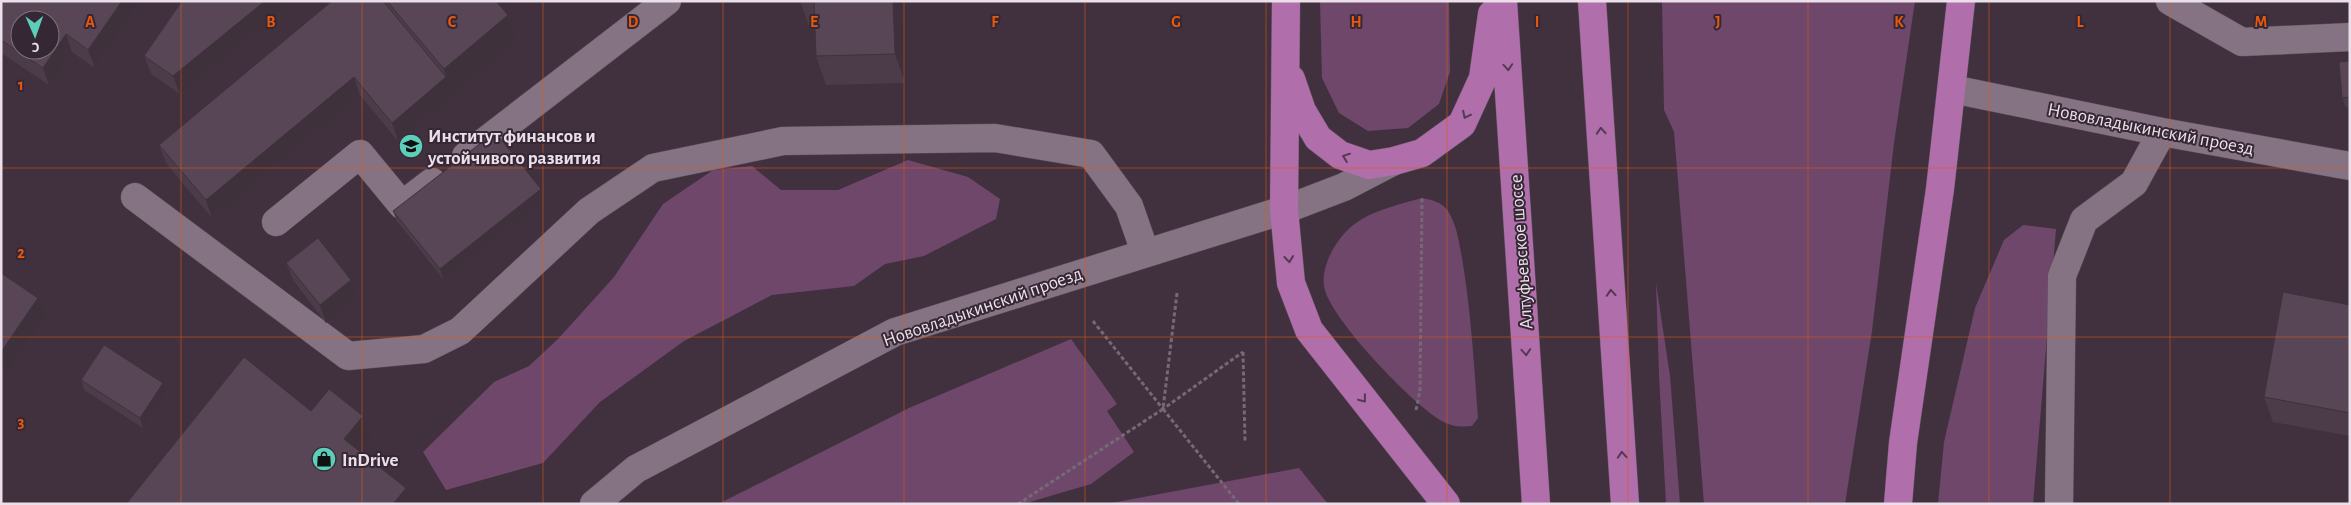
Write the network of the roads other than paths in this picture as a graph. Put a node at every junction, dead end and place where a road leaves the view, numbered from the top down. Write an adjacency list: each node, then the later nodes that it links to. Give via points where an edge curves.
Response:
1 (667, 1): 16 (street, via 402,205 360,154)
2 (1286, 1): 9 (main road)
3 (1494, 1): 12 (main road, one-way to 12, via 1484,78 1462,124 1422,153)
4 (1503, 1): 20 (main road, Алтуфьевское шоссе, one-way to 20)
5 (1592, 1): 21 (main road, one-way to 5)
6 (1961, 1): 10 (main road)
7 (2170, 1): 8 (street, via 2242,42)
8 (2350, 37)
9 (1286, 64): 12 (main road, one-way to 9, via 1369,164 1340,155 1318,138 1302,112); 15 (main road)
10 (1952, 89): 11 (street, Нововладыкинский проезд); 22 (main road, via 1903,443)
11 (2162, 132): 13 (street, Нововладыкинский проезд); 23 (street, via 2134,183 2084,220 2062,276)
12 (1394, 161): 15 (street, Нововладыкинский проезд, via 1344,187)
13 (2350, 166)
14 (136, 197): 17 (street, via 348,356 424,349 460,331 589,211 653,168 782,141 995,138 1091,154 1129,206)
15 (1284, 210): 17 (street, Нововладыкинский проезд); 19 (main road, one-way to 19, via 1291,282 1308,330)
16 (276, 222)
17 (1145, 252): 18 (street, Нововладыкинский проезд, via 895,332 636,469)
18 (594, 504)
19 (1446, 504)
20 (1536, 504)
21 (1625, 504)
22 (1898, 504)
23 (2059, 504)

